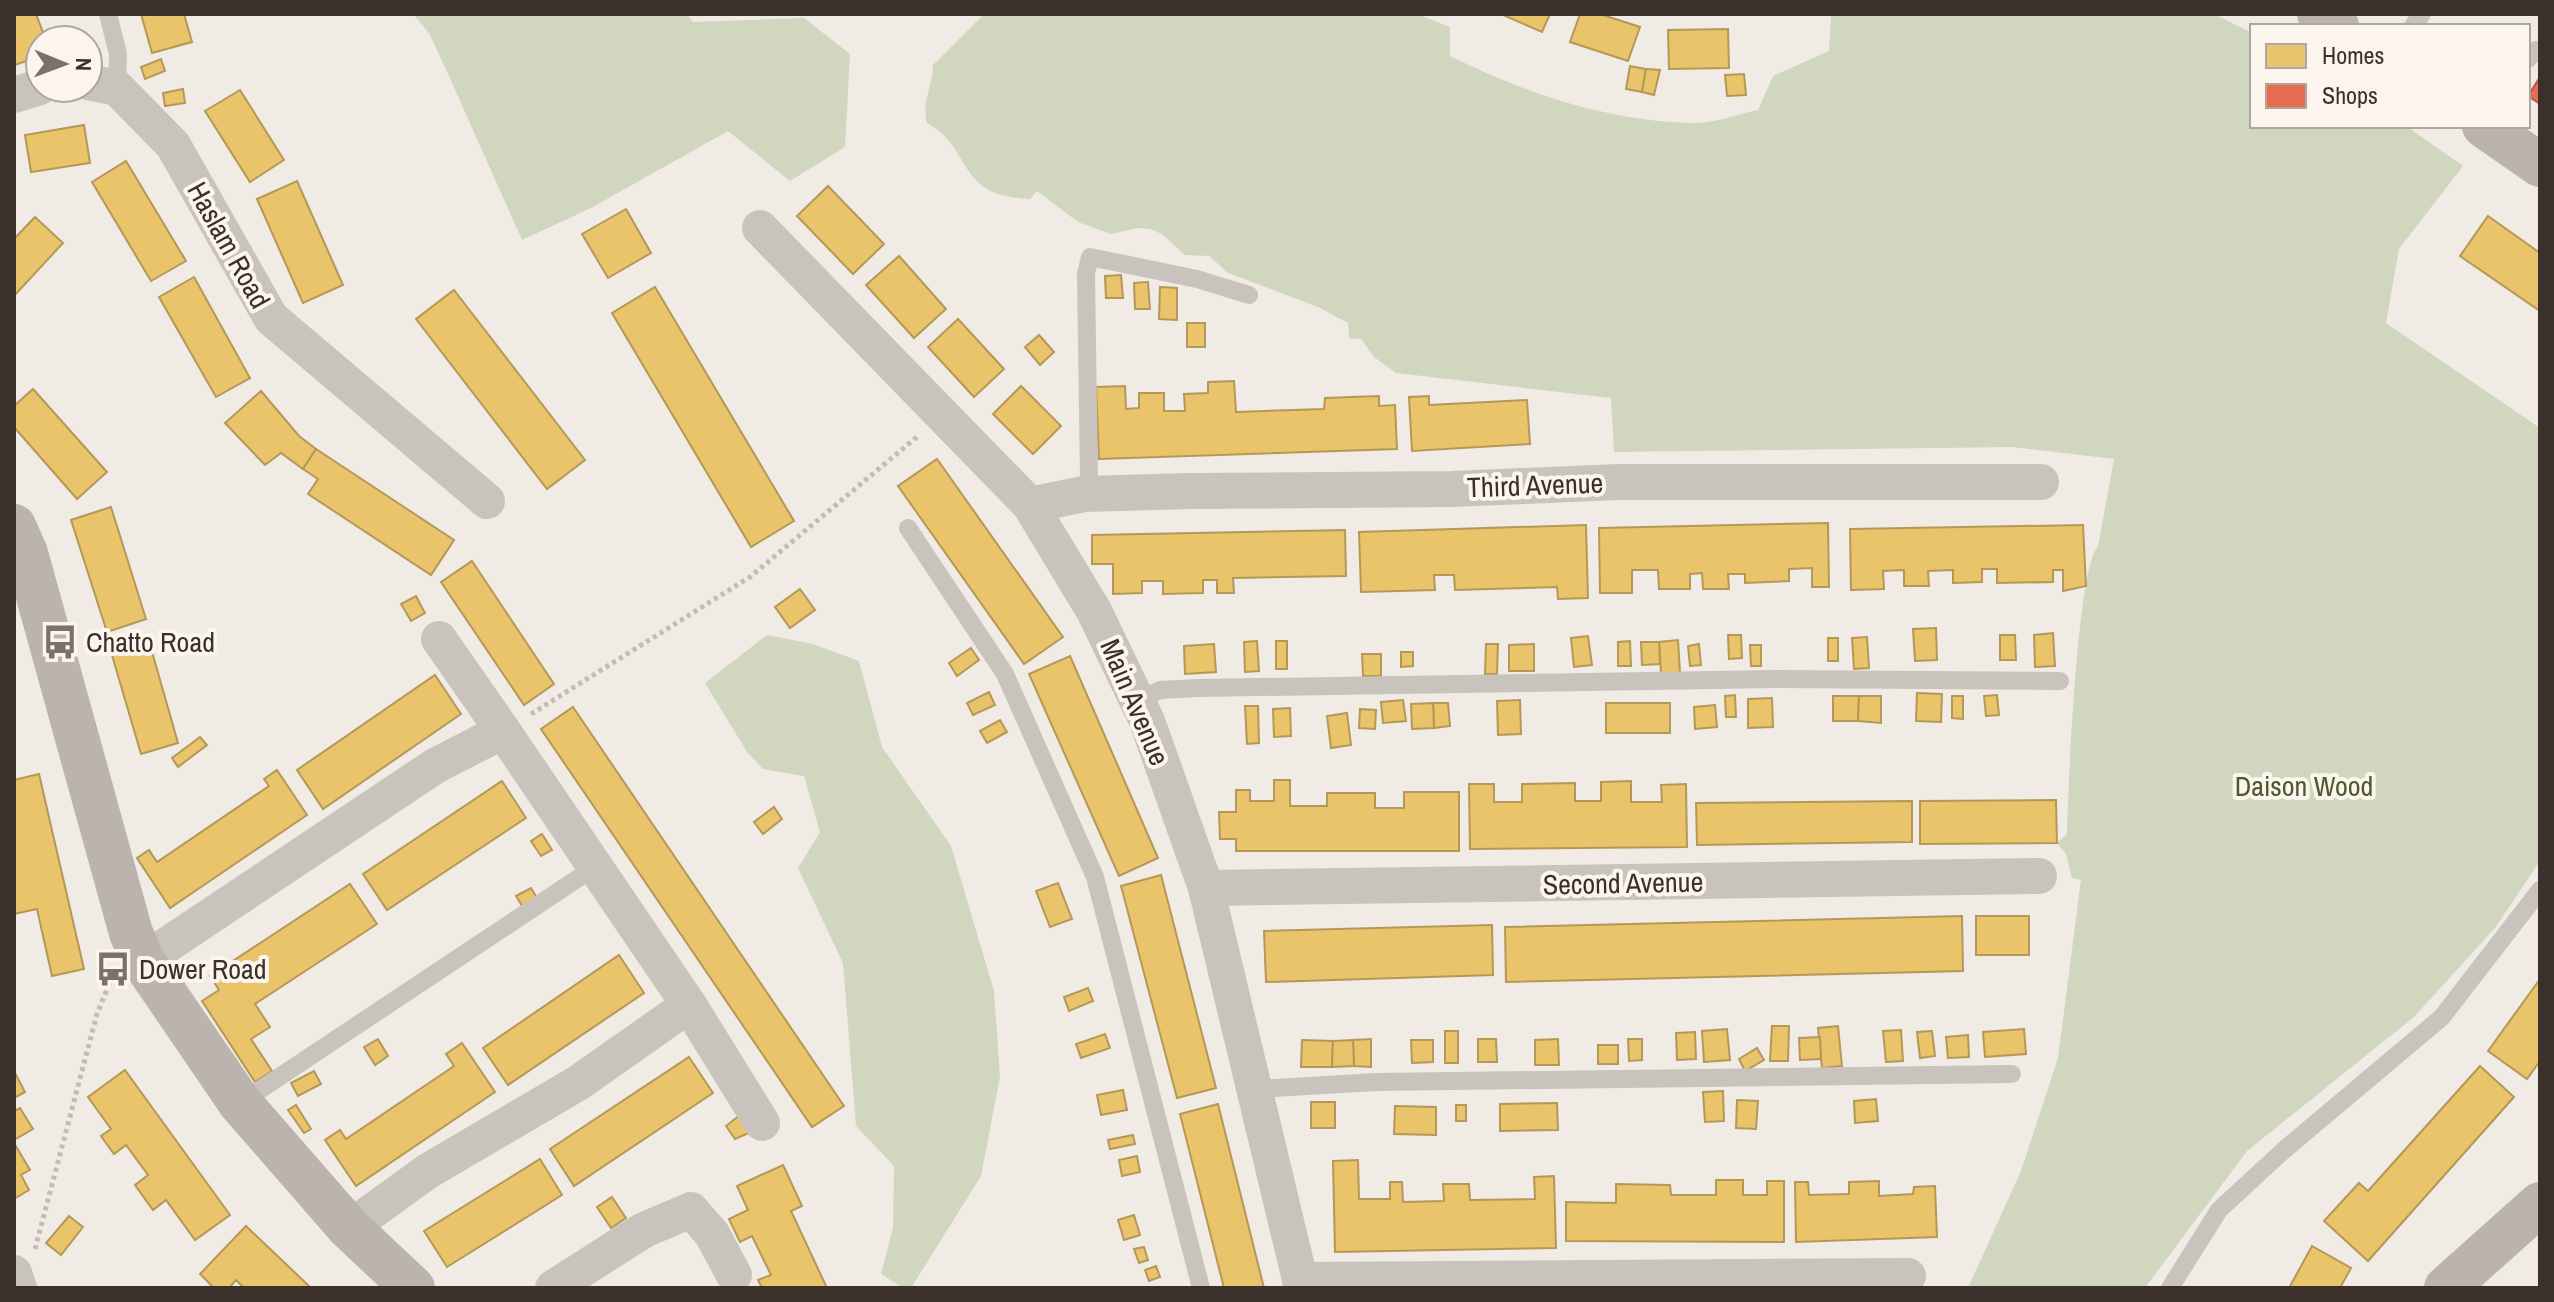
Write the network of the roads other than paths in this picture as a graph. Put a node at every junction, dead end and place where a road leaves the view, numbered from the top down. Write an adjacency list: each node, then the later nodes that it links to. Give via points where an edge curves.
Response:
1 (108, 14): 2 (lane, via 118,54)
2 (104, 81)
3 (104, 87): 10 (street, Haslam Road, via 173,145 271,318)
4 (2487, 128): 5 (street)
5 (2540, 165)
6 (760, 228): 11 (street, Main Avenue)
7 (1249, 295): 9 (lane, via 1090,257 1089,478)
8 (2041, 482): 9 (street, Third Avenue, via 1618,482)
9 (1084, 494): 11 (street, Third Avenue)
10 (487, 501)
11 (1030, 505): 16 (street, Main Avenue, via 1094,611)
12 (908, 528): 35 (lane, via 1005,674 1095,877)
13 (18, 546): 22 (street)
14 (439, 639): 17 (street)
15 (2060, 681): 16 (lane, via 1775,679 1198,688 1160,690)
16 (1137, 701): 20 (street, Main Avenue)
17 (503, 731): 18 (street); 22 (street, via 435,766)
18 (595, 867): 23 (street); 26 (lane)
19 (2039, 876): 20 (street, Second Avenue)
20 (1206, 888): 25 (street, Main Avenue)
21 (2540, 890): 36 (lane, via 2442,1017 2219,1210)
22 (137, 947): 26 (street)
23 (689, 1005): 27 (street); 29 (street, via 578,1083 428,1171)
24 (2012, 1074): 25 (lane, via 1377,1082)
25 (1256, 1089): 32 (street, Main Avenue)
26 (240, 1103): 29 (street)
27 (762, 1123)
28 (2540, 1204): 37 (street)
29 (349, 1228): 33 (street)
30 (734, 1275): 34 (street, via 712,1234 691,1210 644,1230)
31 (1908, 1276): 32 (street)
32 (1301, 1284)
33 (413, 1288)
34 (553, 1288)
35 (1201, 1288)
36 (2170, 1288)
37 (2446, 1288)

